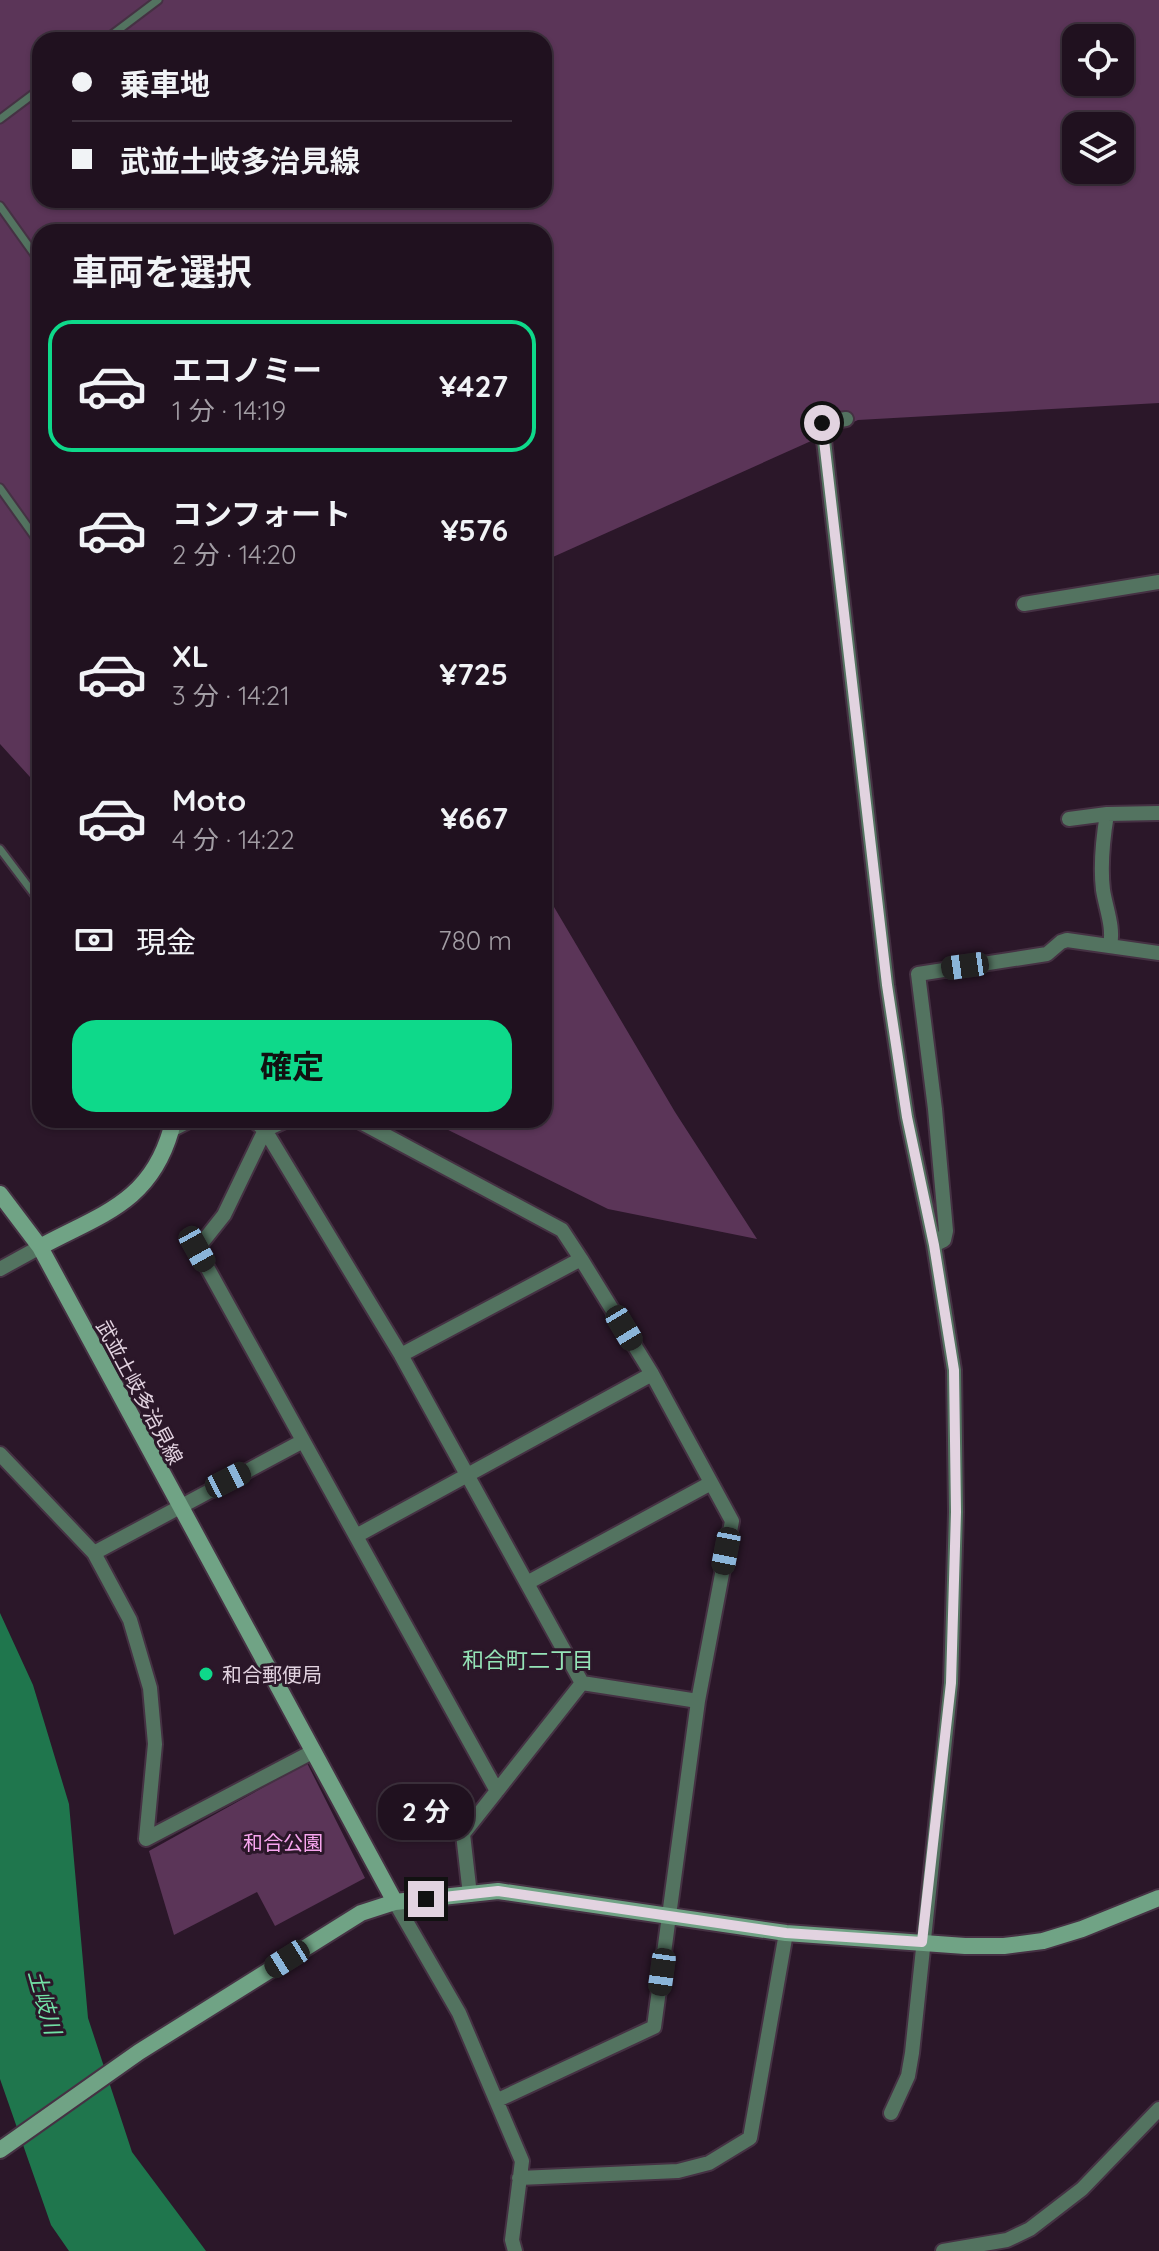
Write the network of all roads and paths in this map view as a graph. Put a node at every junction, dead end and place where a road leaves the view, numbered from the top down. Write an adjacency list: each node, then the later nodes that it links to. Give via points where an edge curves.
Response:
1 (158, 0): 2 (lane)
2 (116, 32)
3 (32, 95): 4 (lane)
4 (0, 119)
5 (0, 206): 6 (lane)
6 (32, 251)
7 (846, 419): 24 (street, via 822,423 828,487 887,985)
8 (0, 488): 9 (lane)
9 (32, 533)
10 (1159, 582): 11 (street)
11 (1024, 604)
12 (1159, 813): 13 (street)
13 (1107, 814): 14 (street); 17 (street, via 1103,888)
14 (1069, 819)
15 (0, 849): 16 (lane)
16 (32, 891)
17 (1110, 946): 18 (street); 24 (street, via 1067,940 1047,954 918,974 946,1231 944,1240)
18 (1159, 953)
19 (170, 1128): 25 (main road, via 163,1156 129,1199)
20 (258, 1128): 30 (street, via 224,1215 197,1249)
21 (261, 1128): 28 (street)
22 (372, 1128): 26 (street, via 562,1230)
23 (0, 1194): 25 (main road, 武並土岐多治見線)
24 (934, 1245): 47 (street, via 954,1370 956,1512 951,1683)
25 (40, 1247): 27 (street); 34 (main road, 武並土岐多治見線)
26 (581, 1259): 28 (street); 29 (street)
27 (0, 1269)
28 (401, 1355): 32 (street)
29 (652, 1374): 32 (street); 33 (street)
30 (303, 1441): 34 (street); 35 (street)
31 (0, 1454): 36 (street)
32 (467, 1475): 35 (street); 37 (street)
33 (711, 1483): 37 (street); 39 (street, via 732,1521)
34 (179, 1506): 36 (street); 40 (main road, 武並土岐多治見線)
35 (356, 1536): 41 (street)
36 (94, 1553): 40 (street, via 130,1620 150,1688 155,1744 146,1839)
37 (527, 1583): 38 (street)
38 (582, 1683): 39 (street); 41 (street)
39 (698, 1701): 45 (street)
40 (314, 1751): 44 (main road, 武並土岐多治見線)
41 (497, 1791): 42 (street, via 463,1834)
42 (470, 1895): 44 (main road); 45 (main road, via 498,1891)
43 (1159, 1898): 47 (main road, via 1043,1941 1004,1946)
44 (395, 1902): 48 (street, via 459,2013); 51 (main road, via 361,1913 139,2052)
45 (671, 1916): 46 (main road); 48 (street, via 654,2027)
46 (786, 1933): 47 (main road); 52 (street, via 750,2138 709,2163 678,2171)
47 (922, 1942): 50 (street, via 908,2076)
48 (498, 2100): 52 (street, via 522,2161)
49 (1159, 2109): 54 (street, via 1082,2189 1030,2229 1007,2240)
50 (891, 2113)
51 (0, 2150)
52 (519, 2178): 53 (street)
53 (515, 2251)
54 (943, 2251)

